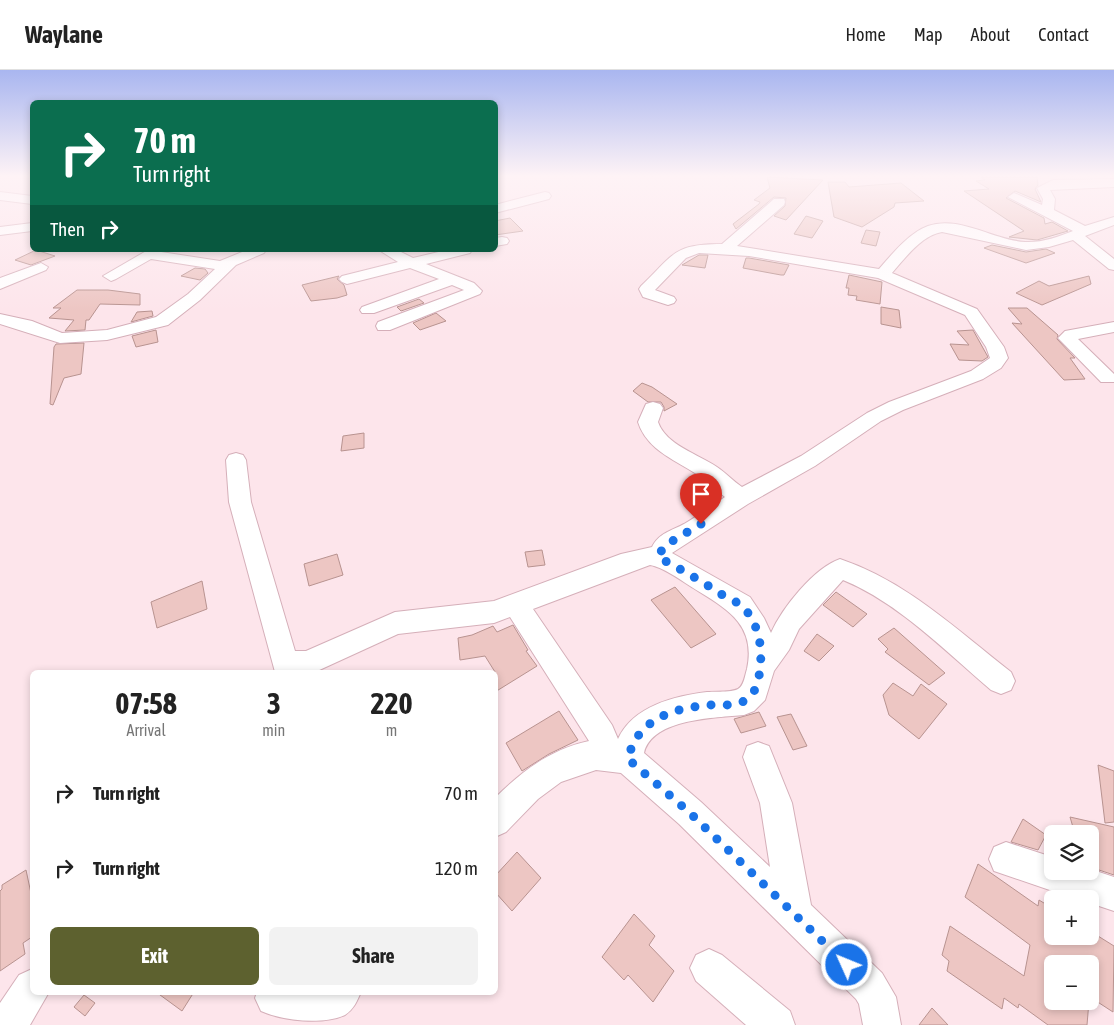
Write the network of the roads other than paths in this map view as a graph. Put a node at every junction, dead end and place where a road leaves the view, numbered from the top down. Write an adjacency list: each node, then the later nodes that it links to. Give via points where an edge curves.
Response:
1 (757, 222): 7 (street)
2 (1062, 222): 6 (street)
3 (1112, 222): 6 (street)
4 (30, 227): 5 (street)
5 (0, 232)
6 (1079, 233): 13 (street); 15 (street, via 1050,244 1026,246 953,229 933,228 903,251)
7 (725, 249): 15 (street); 20 (street, via 704,246 686,252 647,289 649,294)
8 (255, 252): 12 (street)
9 (390, 252): 11 (street)
10 (458, 252): 11 (street)
11 (413, 264): 17 (street); 18 (street)
12 (228, 265): 16 (street, via 214,266 151,254); 22 (street, via 162,321 107,335 60,338)
13 (1114, 266)
14 (41, 267): 19 (street)
15 (882, 274): 28 (street, via 970,312 999,358 977,375 889,410 791,471)
16 (110, 276)
17 (347, 279)
18 (454, 279): 21 (street); 23 (street, via 474,291)
19 (0, 284)
20 (668, 300)
21 (368, 310)
22 (0, 319)
23 (384, 326)
24 (1114, 328): 25 (street, via 1066,338)
25 (1108, 378)
26 (653, 408): 28 (street, via 648,422 654,434)
27 (236, 460): 30 (street, via 240,502 285,664 308,662 395,623 494,612)
28 (740, 498): 29 (street, via 664,546)
29 (658, 557): 30 (street, via 630,561); 31 (street, via 741,605 762,644)
30 (515, 604): 33 (street)
31 (761, 666): 32 (street, via 780,642 789,622 829,576 840,569 859,575 894,598); 33 (street, via 754,691 744,702 675,711 641,729)
32 (1001, 682)
33 (618, 757): 35 (street, via 582,758 550,771 527,788); 38 (street, via 684,807)
34 (758, 757): 38 (street, via 776,803)
35 (498, 819)
36 (1006, 859): 37 (street)
37 (1114, 894)
38 (795, 914): 45 (street, via 869,986 877,997)
39 (709, 968): 44 (street)
40 (30, 991): 43 (street)
41 (339, 995): 42 (street, via 332,1001)
42 (274, 998)
43 (8, 1025)
44 (776, 1025)
45 (882, 1025)

